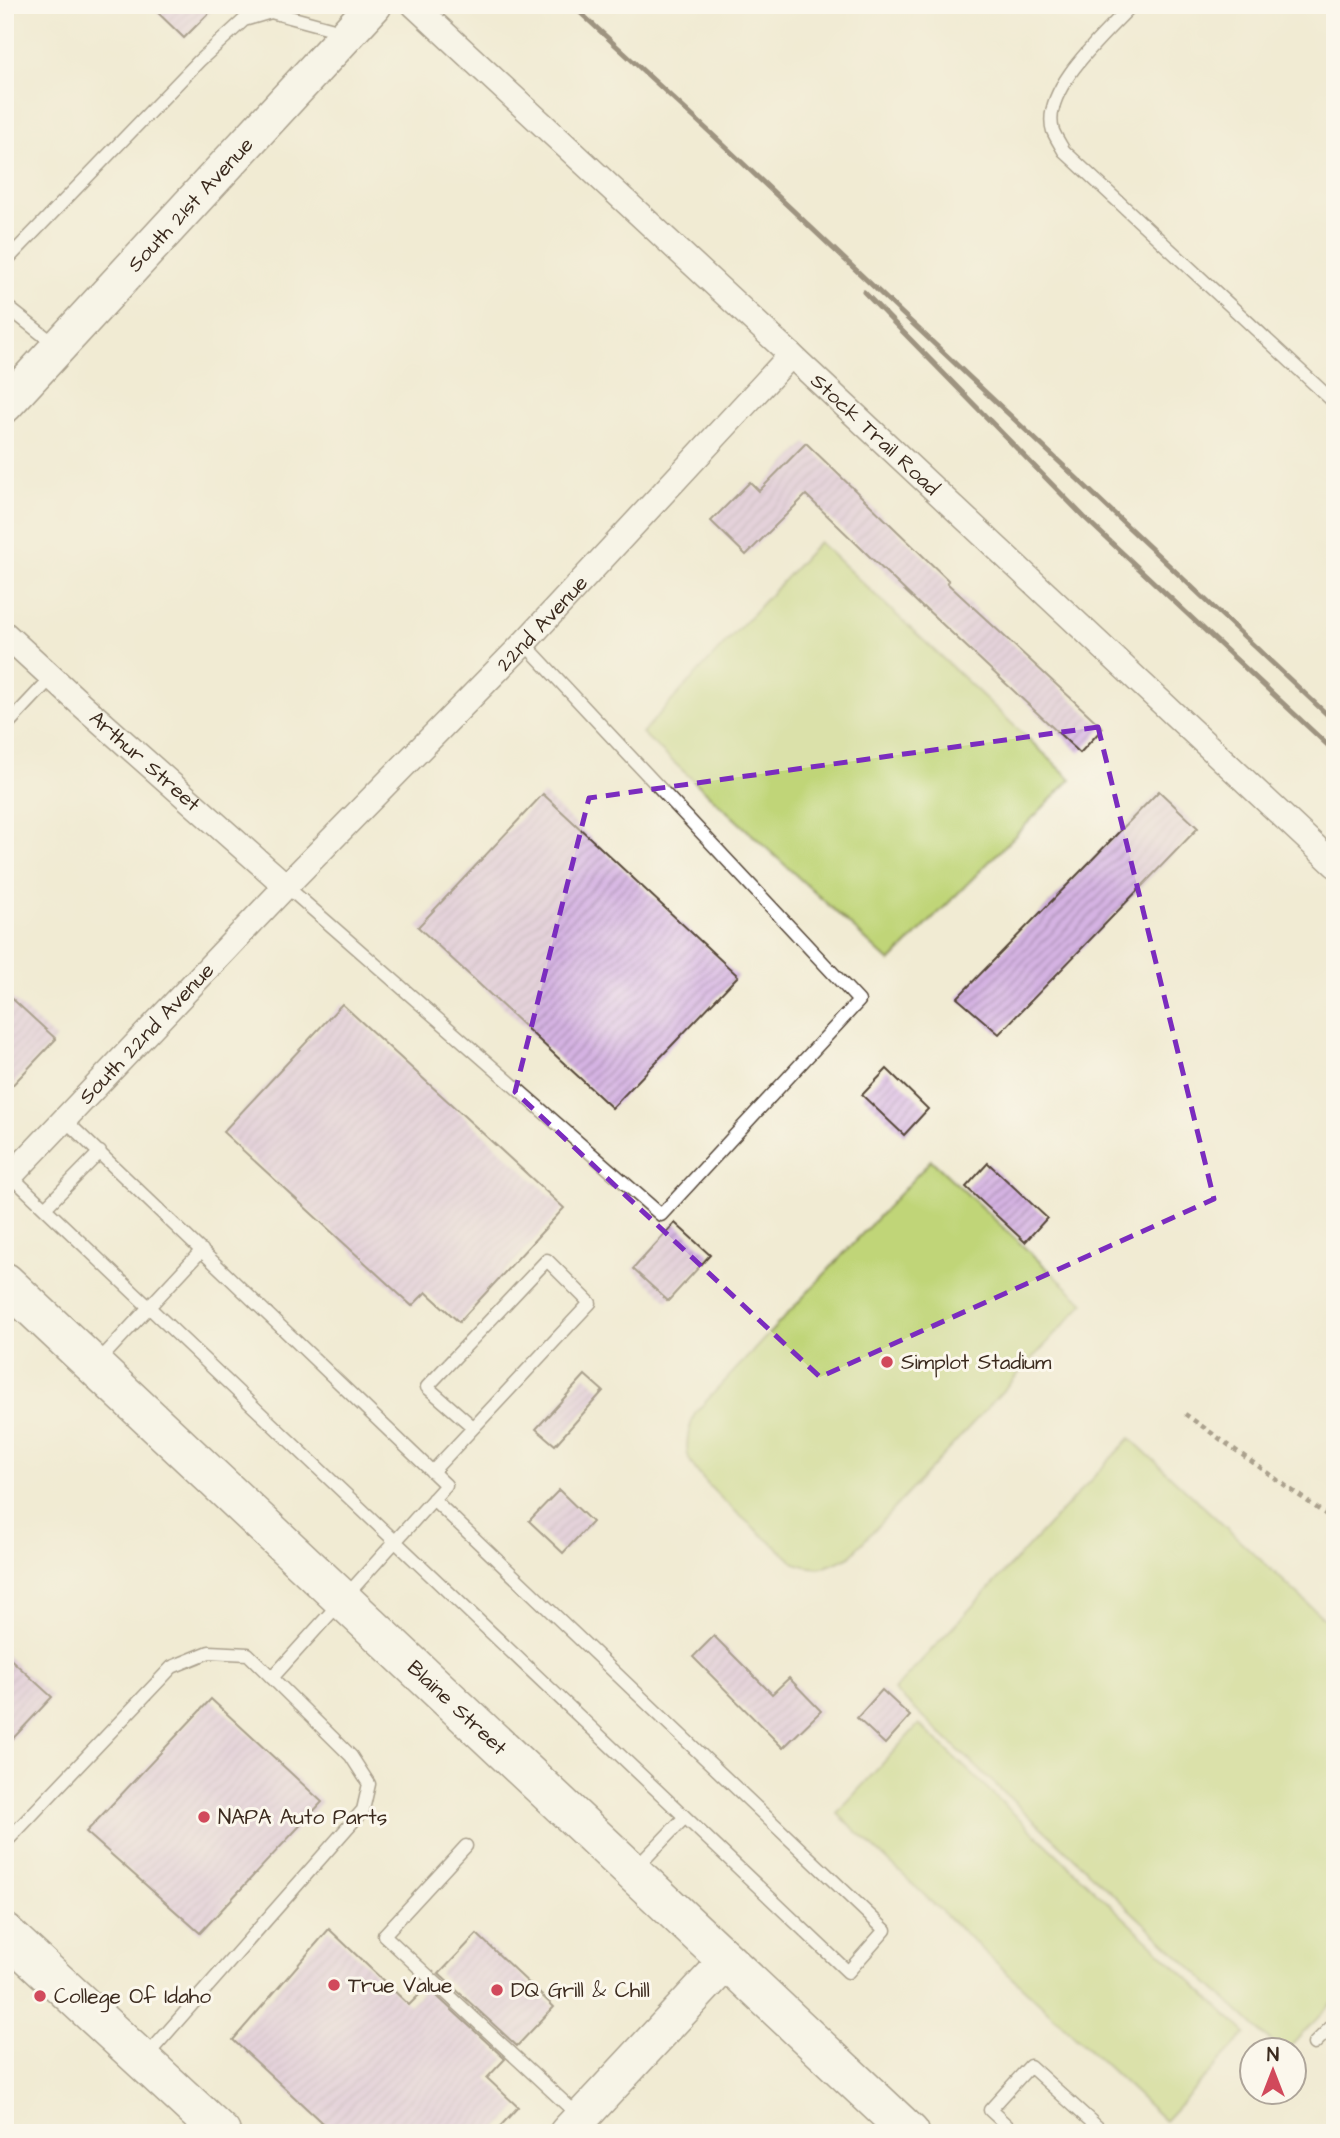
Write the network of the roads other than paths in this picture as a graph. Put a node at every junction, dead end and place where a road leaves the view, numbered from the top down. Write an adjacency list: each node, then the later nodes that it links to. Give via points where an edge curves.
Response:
1 (374, 5): 4 (main road, South 21st Avenue)
2 (414, 5): 8 (street, Stock Trail Road)
3 (1132, 5): 9 (lane, via 1069,74 1055,98 1052,129 1064,151)
4 (348, 33): 5 (lane, via 271,12 244,20); 7 (main road, South 21st Avenue)
5 (5, 262)
6 (5, 305): 7 (lane)
7 (59, 347): 10 (main road, South 21st Avenue)
8 (791, 355): 12 (street, 22nd Avenue); 15 (street, Stock Trail Road)
9 (1335, 404)
10 (5, 405)
11 (5, 634): 13 (street, Arthur Street)
12 (524, 643): 16 (street, 22nd Avenue); 16 (lane, via 859,1002 661,1215)
13 (52, 677): 14 (lane); 16 (street, Arthur Street)
14 (7, 723)
15 (1335, 865)
16 (286, 886): 17 (street, South 22nd Avenue)
17 (65, 1120): 18 (lane); 19 (street, South 22nd Avenue)
18 (100, 1152): 20 (lane); 21 (lane)
19 (8, 1179): 20 (lane)
20 (45, 1208): 23 (lane)
21 (202, 1251): 23 (lane); 26 (lane)
22 (5, 1282): 24 (main road, Blaine Street)
23 (150, 1308): 24 (lane); 28 (lane)
24 (95, 1366): 29 (main road, Blaine Street)
25 (473, 1427): 25 (lane, via 590,1303 547,1260 427,1387); 26 (lane)
26 (432, 1472): 27 (lane, via 446,1485)
27 (433, 1499): 28 (lane); 31 (lane, via 886,1930 848,1972)
28 (395, 1542): 29 (lane); 31 (lane)
29 (343, 1600): 30 (lane); 34 (main road, Blaine Street)
30 (272, 1678): 32 (lane, via 248,1654 209,1652 172,1667); 39 (lane, via 351,1756 369,1784 363,1810)
31 (685, 1817): 34 (lane)
32 (5, 1843)
33 (466, 1846): 40 (lane, via 384,1935)
34 (632, 1871): 36 (main road, Blaine Street)
35 (5, 1933): 39 (main road)
36 (727, 1961): 40 (main road); 42 (main road, Blaine Street)
37 (1335, 2023): 38 (lane)
38 (1314, 2044)
39 (143, 2060): 41 (main road)
40 (574, 2125)
41 (221, 2133)
42 (910, 2133)
43 (1015, 2133): 44 (lane, via 990,2110 1030,2066)
44 (1104, 2133)

